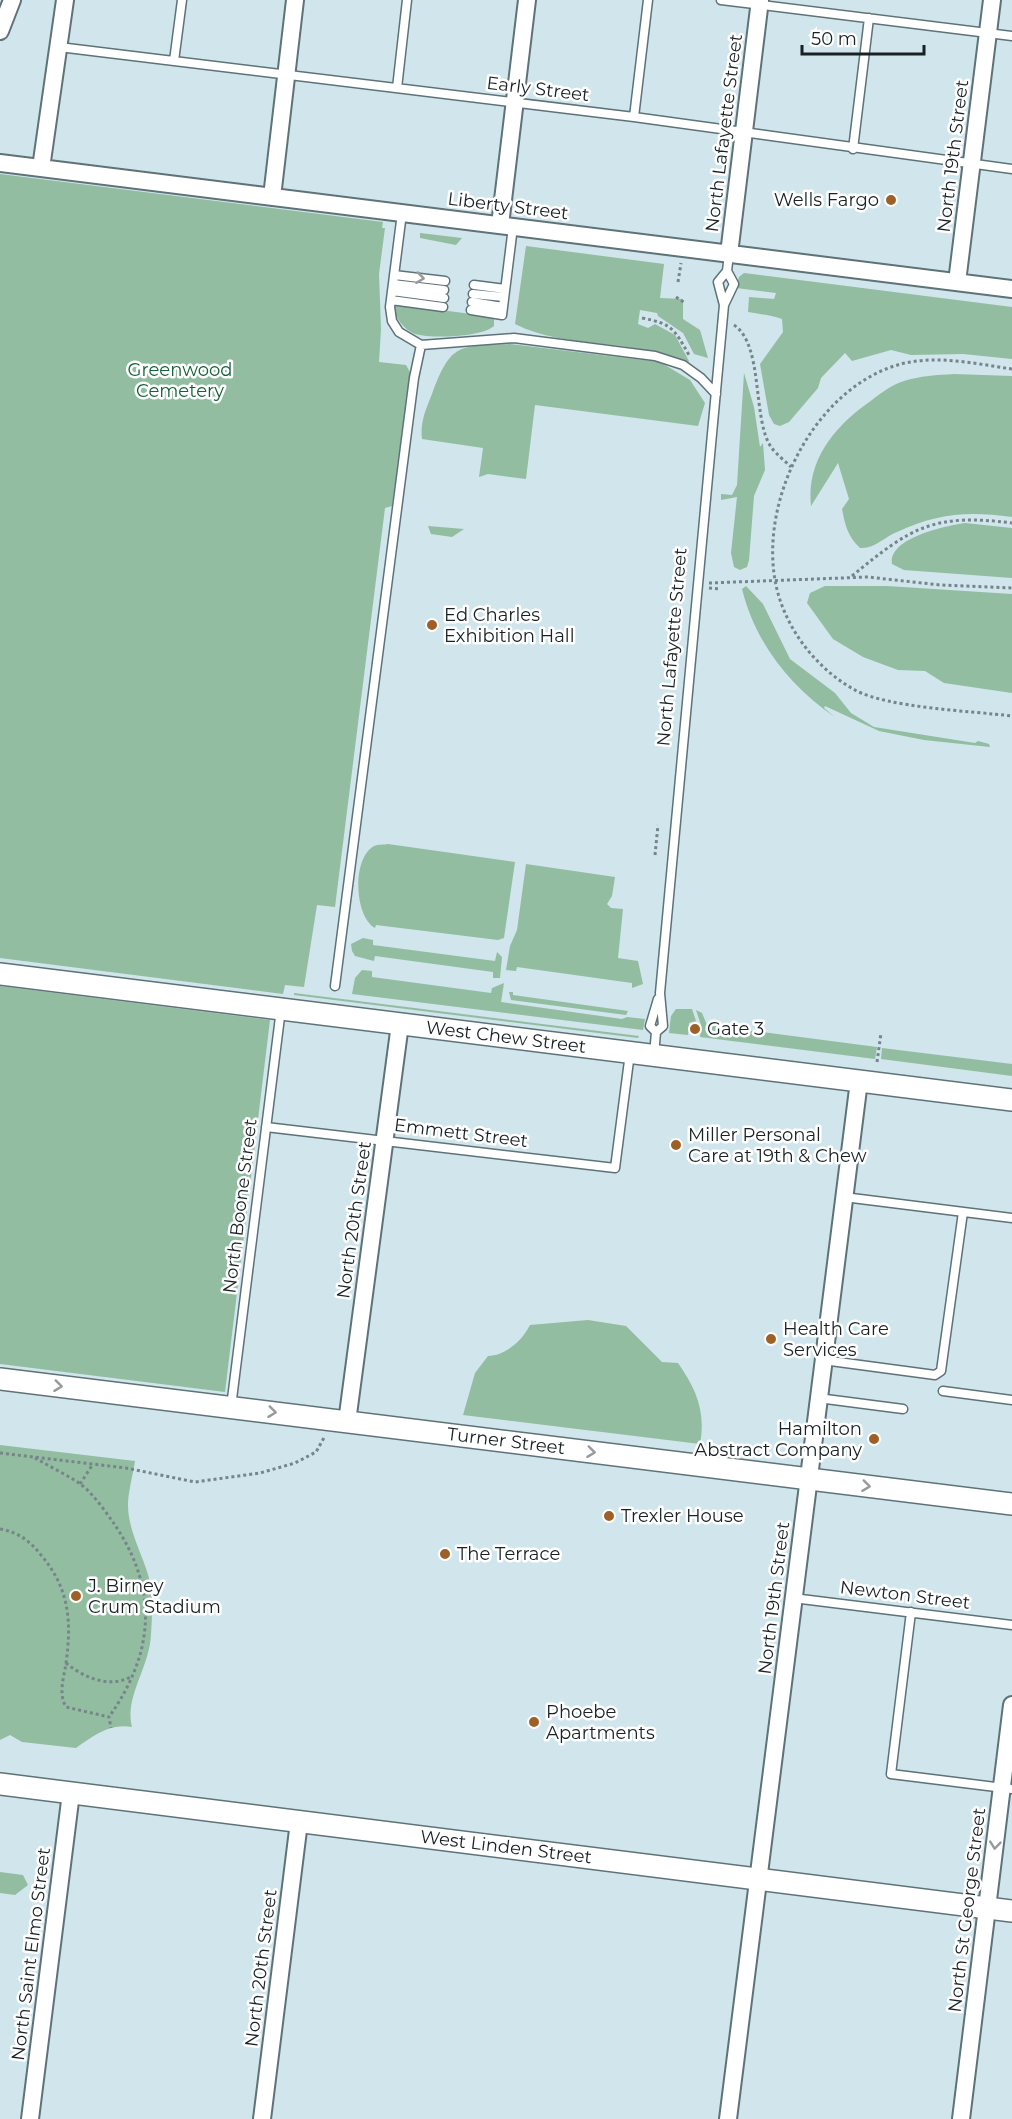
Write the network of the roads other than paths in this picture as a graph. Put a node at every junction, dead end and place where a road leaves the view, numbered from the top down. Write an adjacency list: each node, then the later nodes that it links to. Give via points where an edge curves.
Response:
1 (12, 0): 12 (street)
2 (65, 0): 15 (street)
3 (182, 0): 16 (lane)
4 (295, 0): 17 (street)
5 (407, 0): 18 (lane)
6 (527, 0): 19 (street)
7 (648, 0): 20 (lane)
8 (721, 0): 10 (lane)
9 (992, 0): 13 (street, North 19th Street)
10 (760, 2): 11 (lane); 21 (street, North Lafayette Street)
11 (868, 18): 13 (lane); 22 (lane)
12 (0, 31)
13 (988, 33): 14 (lane); 24 (street, North 19th Street)
14 (1012, 36)
15 (59, 46): 16 (lane, Early Street); 25 (street)
16 (174, 61): 17 (lane, Early Street)
17 (286, 75): 18 (lane, Early Street); 27 (street)
18 (397, 87): 19 (lane, Early Street)
19 (514, 104): 20 (lane, Early Street); 29 (street)
20 (634, 117): 21 (lane, Early Street)
21 (744, 133): 22 (lane, Early Street); 30 (street, North Lafayette Street)
22 (853, 149): 24 (lane, Early Street)
23 (0, 163): 25 (street, Liberty Street)
24 (971, 164): 26 (lane, Early Street); 32 (street, North 19th Street)
25 (41, 168): 27 (street, Liberty Street)
26 (1012, 169)
27 (272, 196): 28 (street, Liberty Street)
28 (402, 213): 29 (street, Liberty Street); 33 (lane)
29 (507, 226): 30 (street, Liberty Street); 35 (lane)
30 (729, 254): 31 (lane, North Lafayette Street); 32 (street, Liberty Street)
31 (727, 271): 36 (lane, North Lafayette Street, via 718,282); 36 (lane, North Lafayette Street, via 734,284)
32 (957, 282): 34 (street, Liberty Street)
33 (392, 287): 33 (lane, one-way to 33, via 444,294); 37 (lane, via 392,321 399,333)
34 (1012, 289)
35 (504, 302): 35 (lane, via 473,298)
36 (724, 305): 38 (lane, North Lafayette Street)
37 (421, 345): 38 (lane, via 514,338 655,356 683,365); 40 (lane)
38 (716, 394): 44 (lane, North Lafayette Street, via 660,993 650,1026 656,1032)
39 (0, 974): 41 (street, West Chew Street)
40 (334, 986)
41 (281, 1009): 42 (street, West Chew Street); 47 (lane, North Boone Street)
42 (400, 1024): 43 (street, West Chew Street); 48 (street, North 20th Street)
43 (630, 1053): 44 (street, West Chew Street); 48 (lane, Emmett Street, via 615,1168)
44 (654, 1055): 45 (street, West Chew Street)
45 (859, 1081): 46 (street, West Chew Street); 49 (street, North 19th Street)
46 (1012, 1100)
47 (266, 1127): 48 (lane, Emmett Street); 57 (lane, North Boone Street)
48 (384, 1141): 59 (street, North 20th Street)
49 (844, 1197): 50 (lane); 52 (street, North 19th Street)
50 (963, 1212): 51 (lane); 52 (lane, via 941,1371 935,1375)
51 (1012, 1218)
52 (823, 1360): 55 (street, North 19th Street)
53 (0, 1379): 57 (street, Turner Street, one-way to 57)
54 (943, 1391): 56 (lane)
55 (818, 1398): 58 (lane); 60 (street, North 19th Street)
56 (1012, 1400)
57 (231, 1407): 59 (street, Turner Street, one-way to 59)
58 (903, 1409)
59 (347, 1422): 60 (street, Turner Street, one-way to 60)
60 (808, 1479): 61 (street, Turner Street, one-way to 61); 62 (street, North 19th Street)
61 (1012, 1504)
62 (793, 1598): 63 (lane, Newton Street); 70 (street, North 19th Street)
63 (911, 1612): 64 (lane, Newton Street); 67 (lane, via 891,1774)
64 (1012, 1625)
65 (1012, 1705): 67 (street, North St George Street)
66 (0, 1784): 68 (street, West Linden Street)
67 (1006, 1788): 71 (street, North St George Street, one-way to 71)
68 (71, 1793): 69 (street, West Linden Street); 73 (street, North Saint Elmo Street)
69 (299, 1822): 70 (street, West Linden Street); 74 (street, North 20th Street)
70 (758, 1879): 71 (street, West Linden Street); 75 (street, North 19th Street)
71 (988, 1908): 72 (street, West Linden Street); 76 (street, North St George Street)
72 (1012, 1911)
73 (30, 2119)
74 (262, 2119)
75 (728, 2119)
76 (961, 2119)

